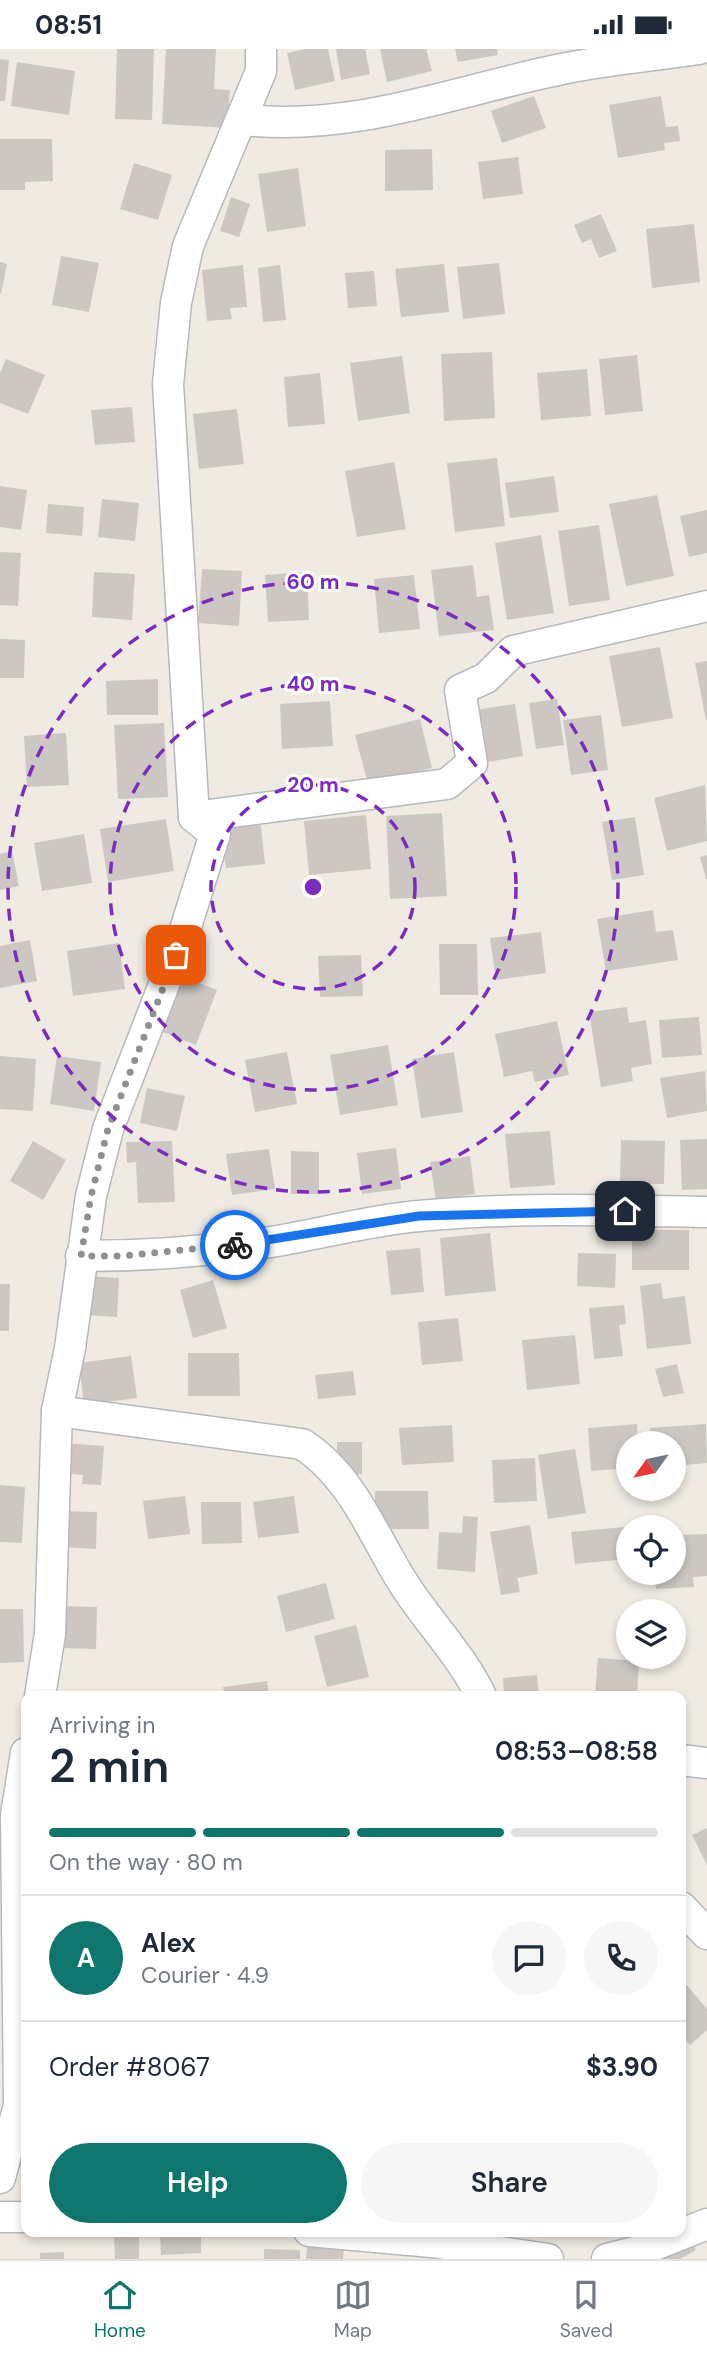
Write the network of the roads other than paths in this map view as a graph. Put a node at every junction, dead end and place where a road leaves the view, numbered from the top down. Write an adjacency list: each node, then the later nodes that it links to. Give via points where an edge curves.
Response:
1 (261, 49): 3 (street, via 261,71)
2 (699, 49): 3 (street, via 558,70 376,114 310,123)
3 (243, 120): 5 (street, via 188,246 176,303 168,384)
4 (707, 606): 5 (street, via 513,651 486,678 460,691 472,763 447,784)
5 (194, 817): 7 (street, via 215,834 184,933 108,1129)
6 (707, 1212): 7 (street, via 570,1210 419,1216 276,1241)
7 (81, 1256): 8 (street)
8 (57, 1411): 9 (street, via 50,1634); 10 (street, via 302,1444 315,1452 355,1497 402,1581)
9 (41, 1691)
10 (478, 1691)
11 (686, 1761): 12 (street)
12 (707, 1763)
13 (21, 1784): 16 (street, via 16,1815 19,2105)
14 (686, 1912): 15 (street)
15 (707, 1934)
16 (0, 2179)
17 (0, 2217): 18 (street)
18 (21, 2217)
19 (707, 2224): 20 (street)
20 (686, 2232)
21 (376, 2237): 23 (street)
22 (674, 2237): 24 (street)
23 (548, 2259)
24 (607, 2259)

